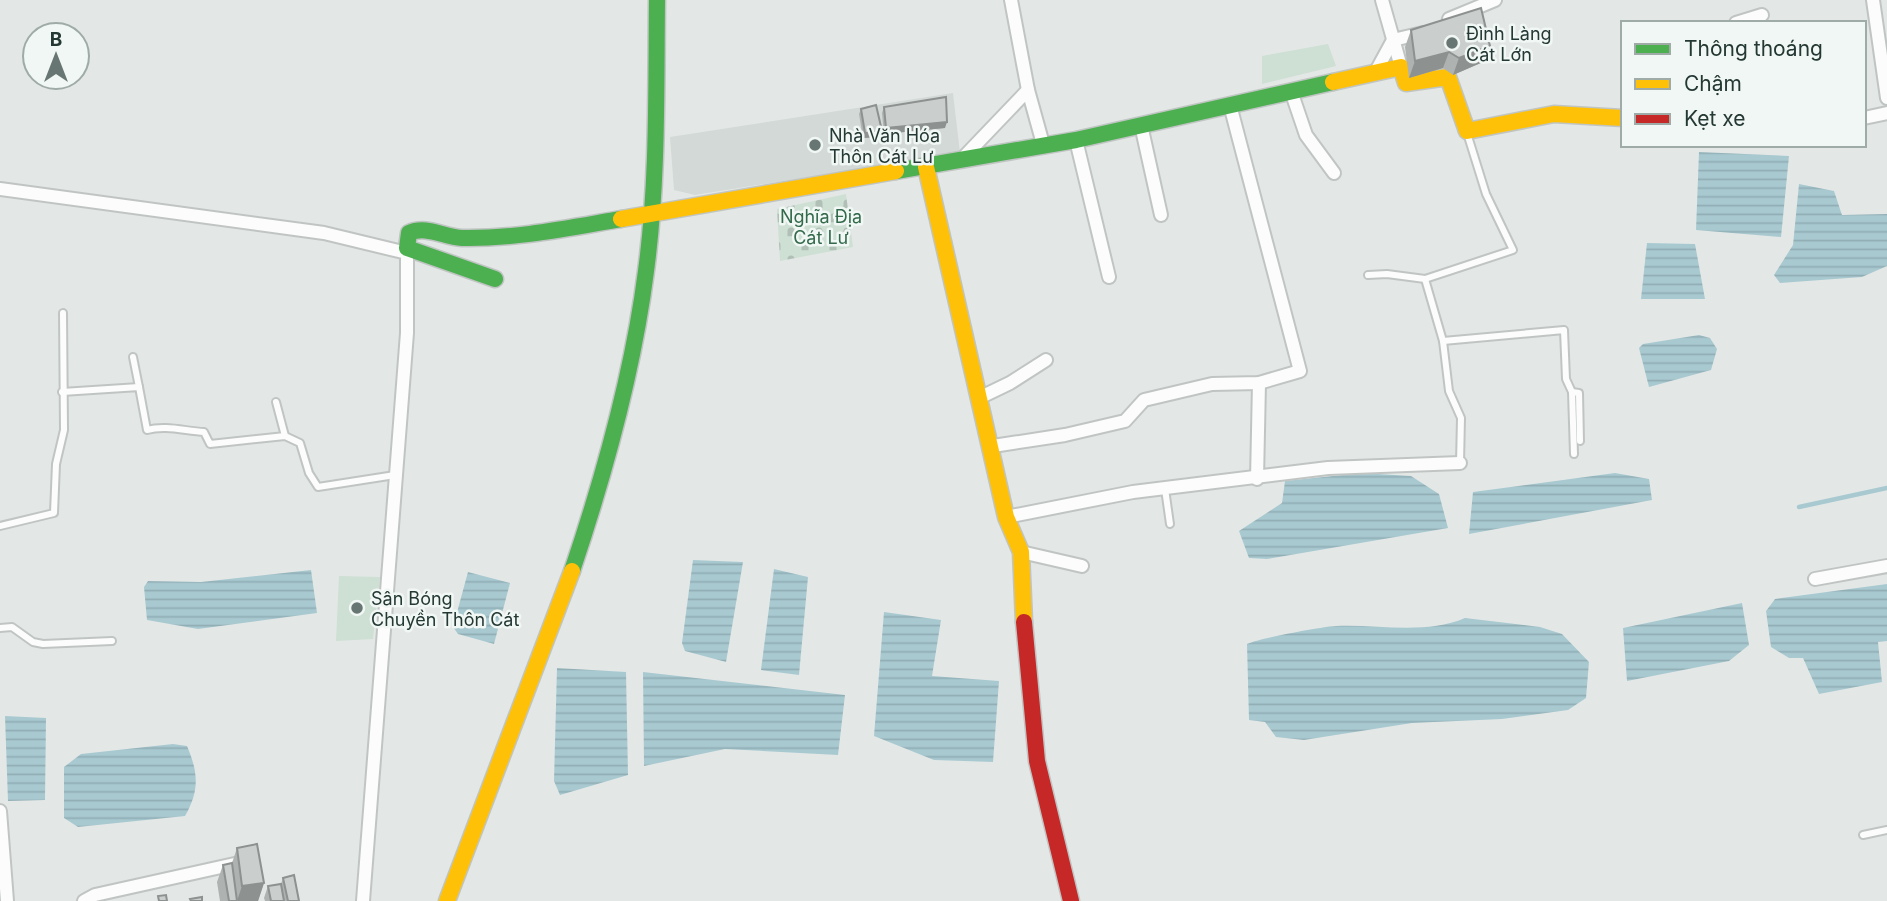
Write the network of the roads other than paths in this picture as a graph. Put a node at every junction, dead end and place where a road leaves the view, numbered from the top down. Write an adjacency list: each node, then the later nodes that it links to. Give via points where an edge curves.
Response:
1 (657, 0): 26 (street)
2 (1011, 0): 11 (street)
3 (1382, 0): 8 (street)
4 (1495, 0): 8 (street, via 1421,34)
5 (1873, 0): 13 (street)
6 (1762, 15): 7 (street)
7 (1742, 21)
8 (1393, 40): 9 (street); 10 (street)
9 (1401, 67): 10 (street); 19 (street, via 1406,83 1448,77)
10 (1375, 73): 12 (street)
11 (1028, 90): 21 (street); 22 (street)
12 (1291, 91): 14 (street); 24 (street, via 1306,135)
13 (1887, 98)
14 (1230, 105): 18 (street); 37 (street, via 1300,371)
15 (1887, 113): 17 (street)
16 (1621, 118): 19 (street, via 1554,114)
17 (1866, 118)
18 (1141, 125): 20 (street); 27 (street)
19 (1467, 131): 32 (lane, via 1486,194 1513,250)
20 (1076, 139): 21 (street); 30 (street)
21 (1043, 144): 22 (street)
22 (962, 158): 23 (street)
23 (926, 167): 26 (street, via 841,177); 41 (street)
24 (1334, 173)
25 (0, 189): 28 (street, via 324,233)
26 (653, 214): 28 (street, via 497,237 460,238 418,229 409,233); 67 (street, via 641,307 605,470 556,615)
27 (1161, 215)
28 (407, 250): 31 (street); 48 (street, via 407,333)
29 (1368, 275): 32 (lane)
30 (1109, 277)
31 (495, 279)
32 (1425, 279): 34 (lane)
33 (63, 313): 39 (lane)
34 (1443, 341): 40 (lane, via 1564,330 1566,379); 47 (lane, via 1449,391 1461,418)
35 (133, 357): 38 (lane)
36 (1046, 360): 41 (street)
37 (1259, 383): 45 (street, via 1212,384 1144,400 1125,421); 49 (street)
38 (139, 387): 39 (lane); 43 (lane, via 147,430 160,426 204,432 211,444)
39 (62, 392): 53 (lane, via 64,430 56,464 54,513)
40 (1573, 392): 44 (lane, via 1579,393); 46 (lane)
41 (981, 397): 45 (street)
42 (276, 402): 43 (lane)
43 (285, 436): 48 (lane, via 300,443 318,487)
44 (1580, 441)
45 (993, 446): 51 (street)
46 (1574, 454)
47 (1460, 463): 49 (street, via 1328,468)
48 (397, 475): 66 (street)
49 (1257, 479): 50 (street)
50 (1165, 489): 51 (street); 52 (lane)
51 (1006, 517): 54 (street)
52 (1170, 524)
53 (0, 526)
54 (1021, 552): 55 (street); 68 (street, via 1025,662 1037,761)
55 (1082, 566)
56 (1887, 566): 57 (street)
57 (1815, 579)
58 (0, 628): 59 (lane, via 12,627 43,644)
59 (112, 641)
60 (0, 810): 64 (street)
61 (1887, 830): 62 (lane)
62 (1863, 835)
63 (253, 874): 65 (street, via 251,861)
64 (6, 901)
65 (84, 901)
66 (363, 901)
67 (447, 901)
68 (1071, 901)

